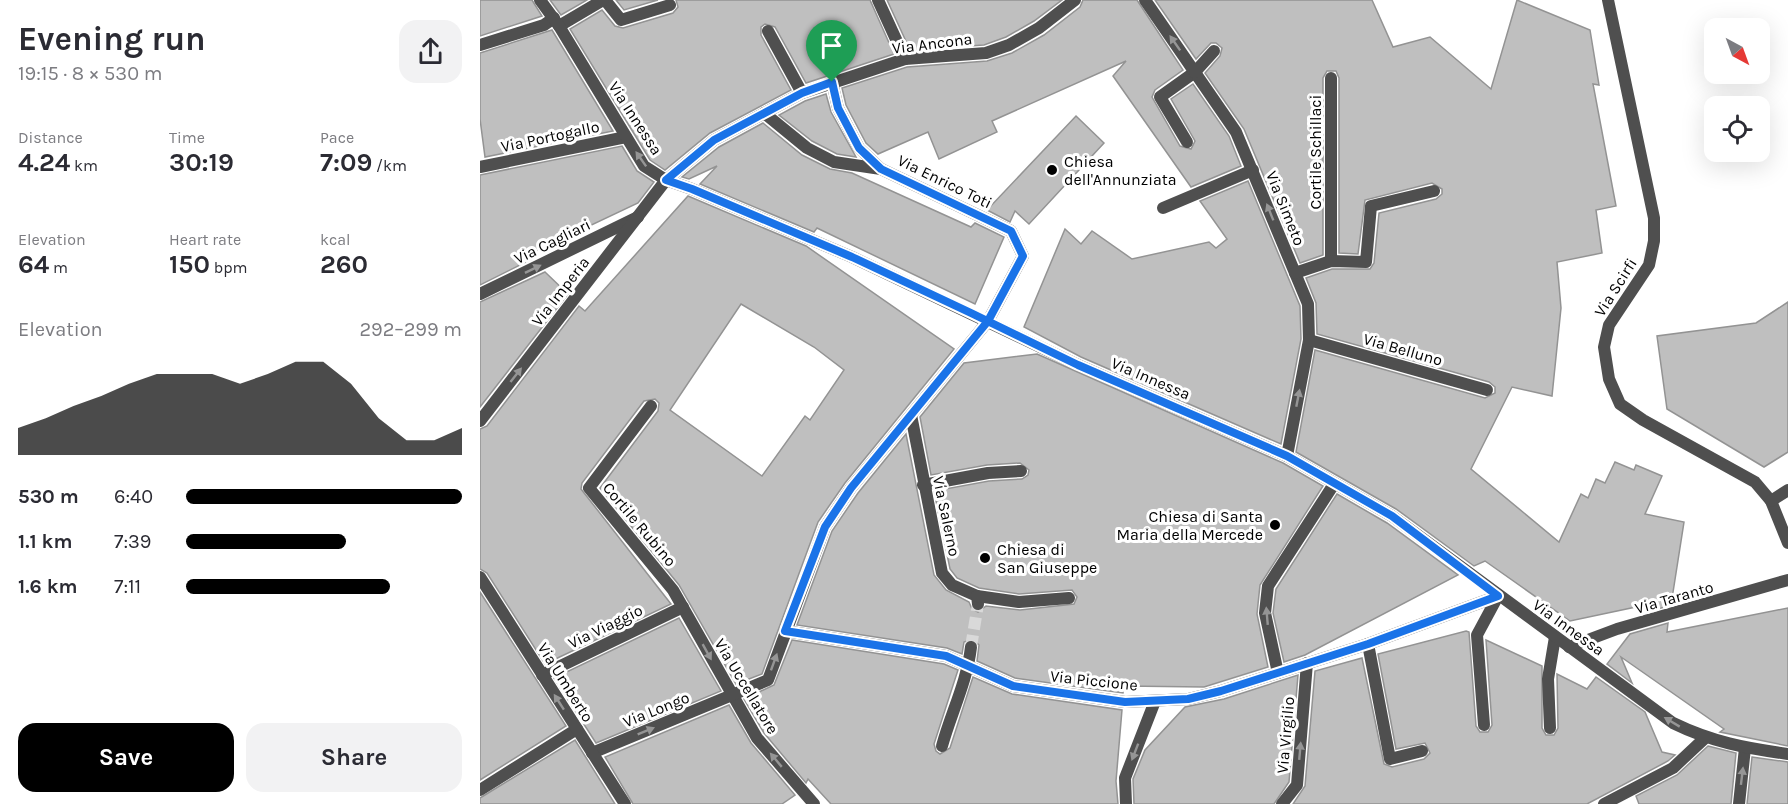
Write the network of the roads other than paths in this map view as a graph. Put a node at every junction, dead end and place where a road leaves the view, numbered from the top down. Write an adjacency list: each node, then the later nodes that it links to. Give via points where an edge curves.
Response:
1 (540, 0): 8 (street, Via Innessa)
2 (604, 0): 7 (street, via 621,20); 8 (street)
3 (878, 0): 12 (street)
4 (1075, 0): 12 (street, Via Ancona, via 1039,28 986,53)
5 (1146, 0): 13 (street, Via Simeto, one-way to 5)
6 (1608, 0): 42 (street, Via Scirfi, via 1654,218 1649,265 1609,325 1604,347 1609,379 1620,404 1755,482)
7 (670, 5)
8 (556, 22): 10 (street); 18 (street, Via Innessa)
9 (768, 32): 16 (street)
10 (480, 45)
11 (1214, 51): 13 (street)
12 (905, 59): 15 (street, Via Ancona)
13 (1195, 72): 19 (street, via 1160,97); 22 (street, Via Simeto, via 1236,132)
14 (1331, 78): 28 (street, Cortile Schillaci)
15 (832, 82): 16 (street, Via Ancona); 21 (street, Via Enrico Toti, via 838,108 859,148)
16 (802, 93): 17 (street, Via Ancona)
17 (764, 113): 21 (street, via 807,148 834,162); 23 (street, Via Ancona, via 714,140)
18 (626, 137): 20 (street, Via Portogallo); 23 (street, Via Innessa, one-way to 18, via 644,166)
19 (1187, 142)
20 (480, 166)
21 (881, 169): 27 (street, Via Enrico Toti, via 1011,231)
22 (1253, 170): 25 (street); 29 (street, Via Simeto, one-way to 22)
23 (666, 180): 26 (street, Via Imperia); 31 (street, Via Innessa, via 852,257)
24 (1434, 191): 28 (street, via 1371,206 1366,262)
25 (1163, 208)
26 (639, 217): 30 (street, Via Cagliari, one-way to 26); 36 (street, Via Imperia, one-way to 26)
27 (1018, 243): 31 (street, Via Longo, via 1023,256)
28 (1331, 261): 29 (street)
29 (1295, 273): 32 (street, Via Simeto, via 1308,304)
30 (480, 294)
31 (988, 321): 35 (street, Via Longo); 37 (street, Via Innessa, via 1078,365)
32 (1309, 340): 33 (street, Via Belluno); 37 (street, Via Simeto, one-way to 32)
33 (1487, 390)
34 (651, 406): 48 (street, Cortile Rubino, via 589,488)
35 (911, 415): 40 (street, Via Salerno); 49 (street, Via Longo, via 851,488 825,527)
36 (480, 421)
37 (1287, 456): 39 (street, Via Innessa)
38 (1021, 471): 40 (street)
39 (1334, 484): 46 (street, Via Innessa, via 1392,516); 56 (street, one-way to 39, via 1265,613 1269,586)
40 (923, 485): 47 (street, Via Salerno, via 942,573 952,585 977,600 1019,602)
41 (1788, 490): 42 (street)
42 (1771, 501): 43 (street, Via Scirfi)
43 (1788, 543)
44 (480, 577): 57 (street, Via Umberto)
45 (1788, 580): 52 (street, Via Taranto, via 1617,629)
46 (1498, 596): 50 (street, Via Innessa); 51 (street, Via Piccione); 60 (street, via 1477,634)
47 (1069, 597)
48 (683, 607): 57 (street, Via Viaggio); 58 (street, Via Uccellatore, one-way to 58)
49 (785, 631): 55 (street, Via Piccione, via 946,656); 58 (street, Via Longo, one-way to 49, via 768,680)
50 (1555, 637): 52 (street, Via Innessa); 61 (street, via 1548,679)
51 (1368, 644): 54 (street, Via Piccione); 66 (street, via 1390,759)
52 (1569, 647): 63 (street, Via Innessa, one-way to 52, via 1672,723)
53 (971, 648): 55 (street)
54 (1307, 663): 56 (street, Via Piccione); 73 (street, Via Virgilio, one-way to 54, via 1298,785)
55 (969, 667): 59 (street, Via Piccione, via 1013,686 1125,702); 64 (street)
56 (1278, 673): 59 (street, Via Piccione, via 1210,694)
57 (542, 675): 62 (street, Via Umberto, one-way to 57)
58 (732, 696): 67 (street, Via Longo, one-way to 58); 70 (street, Via Uccellatore, one-way to 58, via 757,738)
59 (1155, 701): 72 (street, one-way to 72, via 1125,778)
60 (1484, 725)
61 (1550, 728)
62 (577, 729): 67 (street, Via Umberto); 69 (street)
63 (1705, 738): 65 (street, Via Innessa); 74 (street, via 1673,768)
64 (942, 746)
65 (1745, 748): 68 (street, Via Innessa); 75 (street, one-way to 65)
66 (1422, 751)
67 (592, 753): 71 (street, Via Umberto)
68 (1788, 754)
69 (480, 790)
70 (806, 802)
71 (625, 804)
72 (1126, 804)
73 (1282, 804)
74 (1604, 804)
75 (1739, 804)

